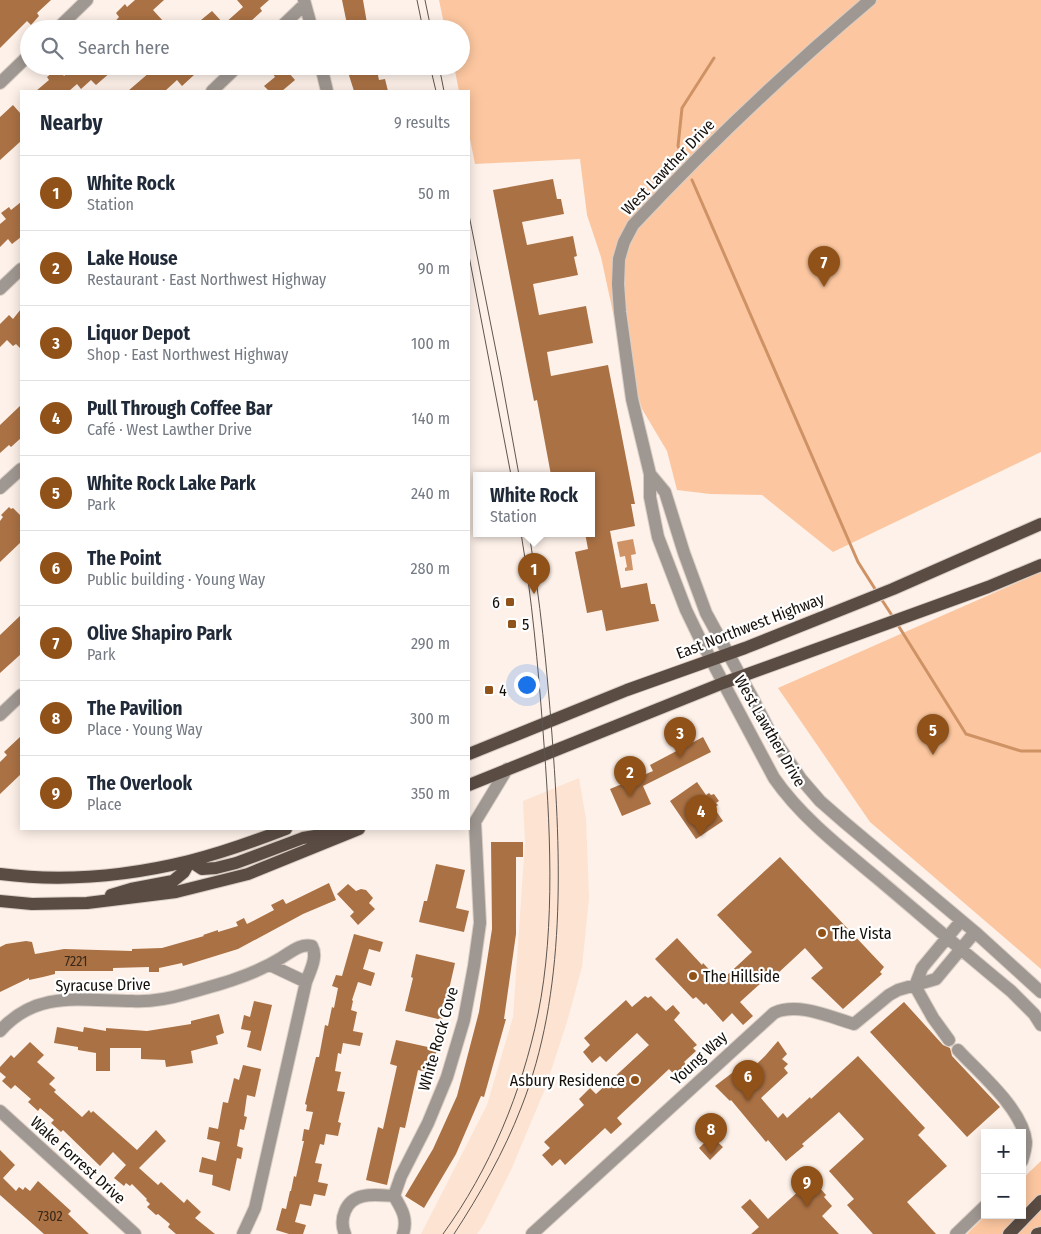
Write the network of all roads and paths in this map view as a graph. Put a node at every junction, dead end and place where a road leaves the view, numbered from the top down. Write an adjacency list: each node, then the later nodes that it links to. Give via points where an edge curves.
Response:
1 (87, 0): 4 (street)
2 (870, 0): 16 (street, West Lawther Drive, via 718,139 633,225 624,242 619,259 618,284 623,343)
3 (305, 2): 5 (street); 6 (street)
4 (66, 20)
5 (288, 20)
6 (310, 20)
7 (20, 64): 10 (street)
8 (229, 75): 11 (street)
9 (323, 75): 12 (street)
10 (0, 83)
11 (213, 90)
12 (327, 90)
13 (20, 270): 14 (street)
14 (0, 289)
15 (20, 470): 17 (street)
16 (650, 474): 19 (street, West Lawther Drive, via 665,492); 20 (street, West Lawther Drive, via 650,497)
17 (0, 488)
18 (1041, 524): 22 (main road, East Northwest Highway, via 893,589)
19 (676, 531): 20 (street); 22 (street, West Lawther Drive, via 706,613)
20 (658, 537): 23 (street, West Lawther Drive, via 686,610)
21 (1041, 565): 24 (main road)
22 (728, 654): 23 (main road, East Northwest Highway); 24 (street, West Lawther Drive)
23 (711, 659): 25 (street, West Lawther Drive); 28 (main road, East Northwest Highway)
24 (741, 676): 25 (main road); 39 (street, West Lawther Drive, via 773,738 820,801)
25 (723, 683): 29 (main road); 41 (street, West Lawther Drive, via 785,794 854,859)
26 (20, 696): 27 (street)
27 (0, 715)
28 (470, 754)
29 (507, 769): 30 (main road); 31 (street, White Rock Cove)
30 (470, 784)
31 (472, 821): 51 (street, White Rock Cove, via 480,891 480,923 464,1020 447,1076)
32 (283, 830): 35 (main road)
33 (352, 830): 35 (main road, via 302,838 216,868 202,869)
34 (356, 830): 38 (main road, via 248,874 176,892)
35 (190, 861): 36 (main road, via 114,874 63,877); 38 (main road, via 184,872 173,881 131,889)
36 (0, 874)
37 (0, 901): 38 (main road)
38 (87, 903)
39 (961, 921): 40 (street, West Lawther Drive); 41 (street)
40 (975, 932): 42 (street, Young Way); 46 (street, West Lawther Drive)
41 (947, 938): 42 (street, West Lawther Drive); 45 (street, via 922,968)
42 (961, 949): 45 (street, Young Way, via 936,979); 47 (street, West Lawther Drive, via 1011,991)
43 (270, 965): 44 (street); 44 (street, Syracuse Drive, via 302,945 312,946 314,958); 48 (street, Syracuse Drive, via 248,975 159,1000 46,1002 15,1017)
44 (306, 982): 56 (street, Syracuse Drive, via 255,1208)
45 (915, 986): 50 (street, via 937,1025 999,1094); 59 (street, Young Way, via 889,995 854,1024 809,1011 774,1013)
46 (1041, 992)
47 (1041, 1025)
48 (0, 1031)
49 (0, 1111): 55 (street, Wake Forrest Drive)
50 (1023, 1129)
51 (394, 1196): 57 (street, via 359,1196 348,1204 343,1214); 58 (street, via 403,1210 406,1225)
52 (1041, 1201): 61 (main road)
53 (981, 1210): 60 (street)
54 (1041, 1233): 62 (main road)
55 (135, 1234)
56 (243, 1234)
57 (345, 1234)
58 (403, 1234)
59 (532, 1234)
60 (956, 1234)
61 (1009, 1234)
62 (1037, 1234)

